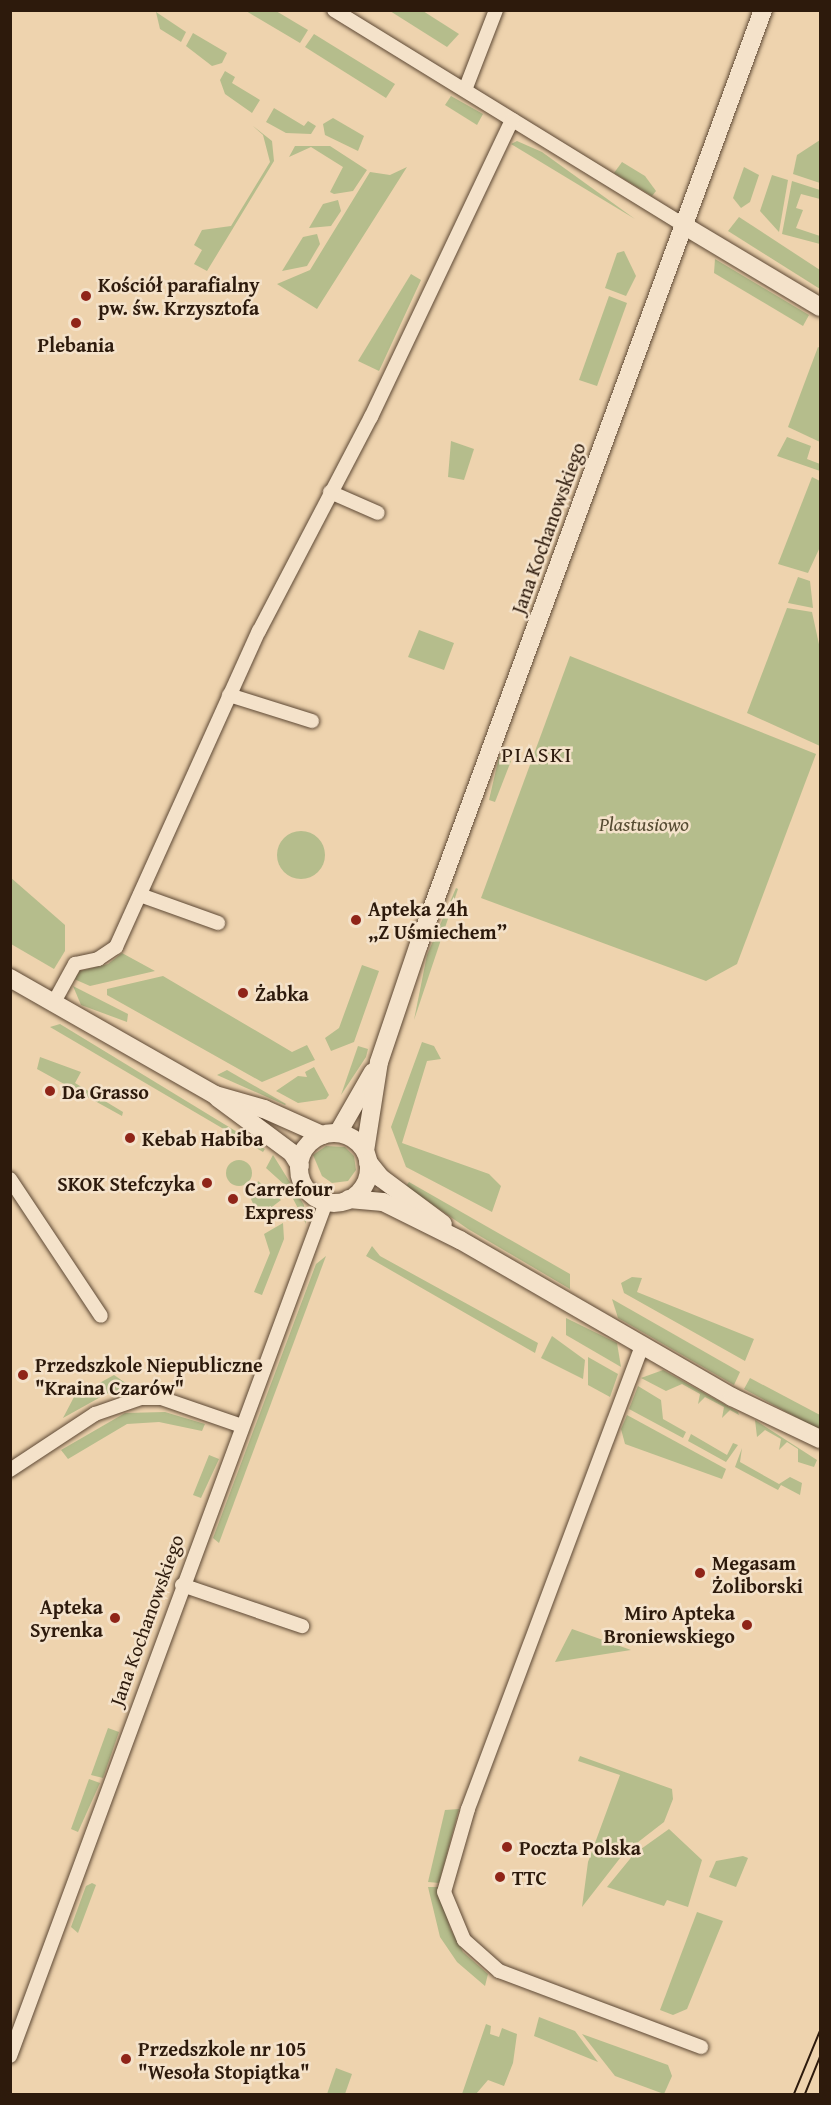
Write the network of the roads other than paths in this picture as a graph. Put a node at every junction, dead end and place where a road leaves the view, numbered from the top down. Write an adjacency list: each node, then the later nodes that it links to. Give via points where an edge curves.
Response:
1 (334, 10): 4 (street)
2 (496, 10): 4 (street)
3 (763, 10): 6 (street, Jana Kochanowskiego)
4 (465, 90): 5 (street)
5 (512, 120): 6 (street); 8 (street)
6 (683, 225): 7 (street); 16 (street, Jana Kochanowskiego)
7 (820, 308)
8 (330, 492): 9 (street); 10 (street)
9 (378, 513)
10 (229, 695): 11 (street); 12 (street)
11 (312, 721)
12 (140, 895): 13 (street); 15 (street, via 116,947 98,959 75,964)
13 (218, 923)
14 (10, 978): 15 (street)
15 (53, 1004): 17 (street)
16 (378, 1062): 18 (street, Jana Kochanowskiego); 19 (street, Jana Kochanowskiego)
17 (215, 1095): 18 (street); 20 (street, via 292,1153)
18 (330, 1134): 19 (street); 20 (street, via 307,1146)
19 (366, 1156): 22 (street, via 365,1184); 24 (street, via 381,1178)
20 (300, 1167): 23 (street, via 306,1189)
21 (10, 1179): 25 (street)
22 (349, 1199): 23 (street); 24 (street, via 383,1202)
23 (326, 1202): 28 (street, Jana Kochanowskiego)
24 (460, 1240): 26 (street)
25 (101, 1316)
26 (642, 1346): 27 (street); 34 (street, via 468,1809 444,1892 464,1940 499,1971)
27 (775, 1420): 29 (street); 30 (street)
28 (242, 1426): 31 (street, via 161,1398 141,1398 95,1414); 32 (street, Jana Kochanowskiego)
29 (820, 1439)
30 (820, 1454)
31 (10, 1470)
32 (182, 1585): 33 (street); 35 (street, Jana Kochanowskiego)
33 (302, 1626)
34 (701, 2047)
35 (10, 2056)

